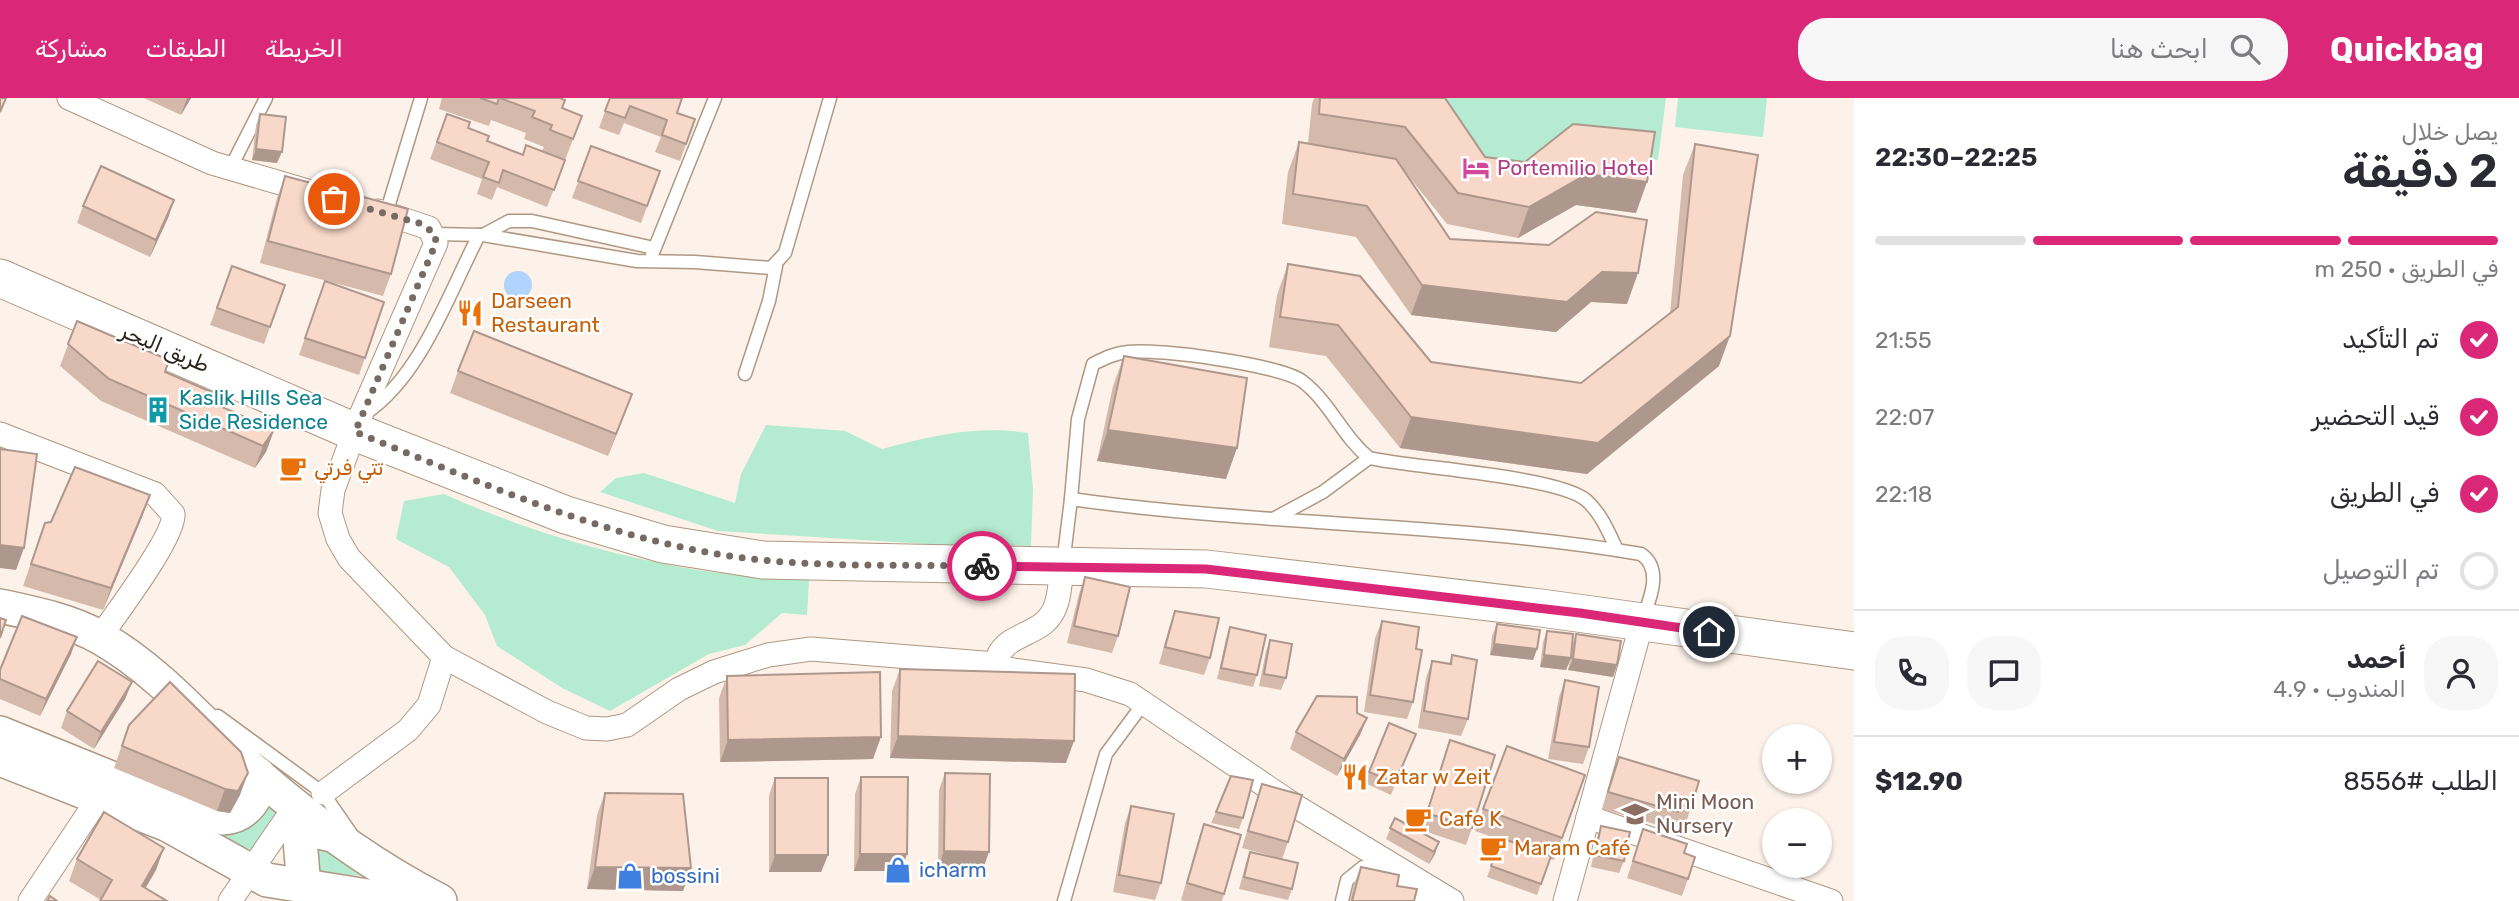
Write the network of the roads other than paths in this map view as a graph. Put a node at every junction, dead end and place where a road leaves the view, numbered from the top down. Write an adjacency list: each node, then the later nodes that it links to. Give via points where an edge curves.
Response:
1 (69, 98): 6 (street)
2 (266, 98): 6 (lane)
3 (421, 98): 9 (lane)
4 (715, 98): 12 (lane)
5 (830, 98): 14 (lane, via 785,253)
6 (230, 169): 7 (street)
7 (334, 199)
8 (360, 206): 9 (street)
9 (386, 214): 10 (street, via 422,224)
10 (435, 234): 11 (lane); 17 (street, via 434,252)
11 (481, 235): 12 (lane, via 509,221 533,221); 13 (lane); 17 (lane, via 412,365)
12 (654, 248): 13 (lane)
13 (650, 262): 14 (lane, via 760,270)
14 (776, 266): 16 (lane)
15 (0, 278): 17 (main road, طريق البحر)
16 (745, 374)
17 (357, 425): 23 (main road, طريق البحر, via 566,515 713,554 763,560); 28 (street, via 330,503 338,539 349,558)
18 (0, 434): 26 (street, via 155,494 173,514 163,543)
19 (1369, 458): 20 (lane, via 1354,446 1321,398 1290,373 1130,351 1093,364 1078,419); 21 (lane, via 1334,485); 22 (lane, via 1543,484 1573,493 1593,507)
20 (1071, 499): 21 (lane, via 1147,510); 23 (lane)
21 (1275, 518): 22 (lane)
22 (1617, 550): 25 (lane, via 1641,554 1652,567 1653,586)
23 (1062, 567): 25 (main road, طريق البحر, via 1206,569); 29 (street, via 1051,617 1006,644)
24 (0, 607): 26 (main road)
25 (1642, 622): 27 (main road, طريق البحر); 37 (street)
26 (100, 637): 30 (main road)
27 (1854, 651)
28 (444, 657): 29 (street, via 547,712 594,729 627,725 705,676 768,655 811,649); 36 (street, via 429,705 408,730)
29 (996, 664): 31 (street, via 1107,684)
30 (170, 690): 34 (main road); 36 (lane, via 198,703)
31 (1143, 704): 46 (lane, via 1106,754); 49 (street, via 1297,807)
32 (0, 733): 35 (main road)
33 (0, 759): 35 (main road)
34 (258, 774): 35 (main road, via 256,796 234,817); 36 (main road)
35 (105, 788): 40 (main road); 42 (street)
36 (309, 799): 38 (main road); 39 (lane, via 346,823); 40 (street)
37 (1588, 817): 50 (street); 51 (street)
38 (336, 836): 39 (main road); 41 (main road, via 314,831 300,840)
39 (363, 857): 45 (main road)
40 (248, 871): 41 (main road); 43 (street)
41 (294, 890): 44 (main road)
42 (30, 901)
43 (230, 901)
44 (399, 901)
45 (440, 901)
46 (1064, 901)
47 (1342, 901): 48 (lane, via 1347,880 1363,867 1374,869)
48 (1425, 901)
49 (1452, 901)
50 (1565, 901)
51 (1831, 901)

